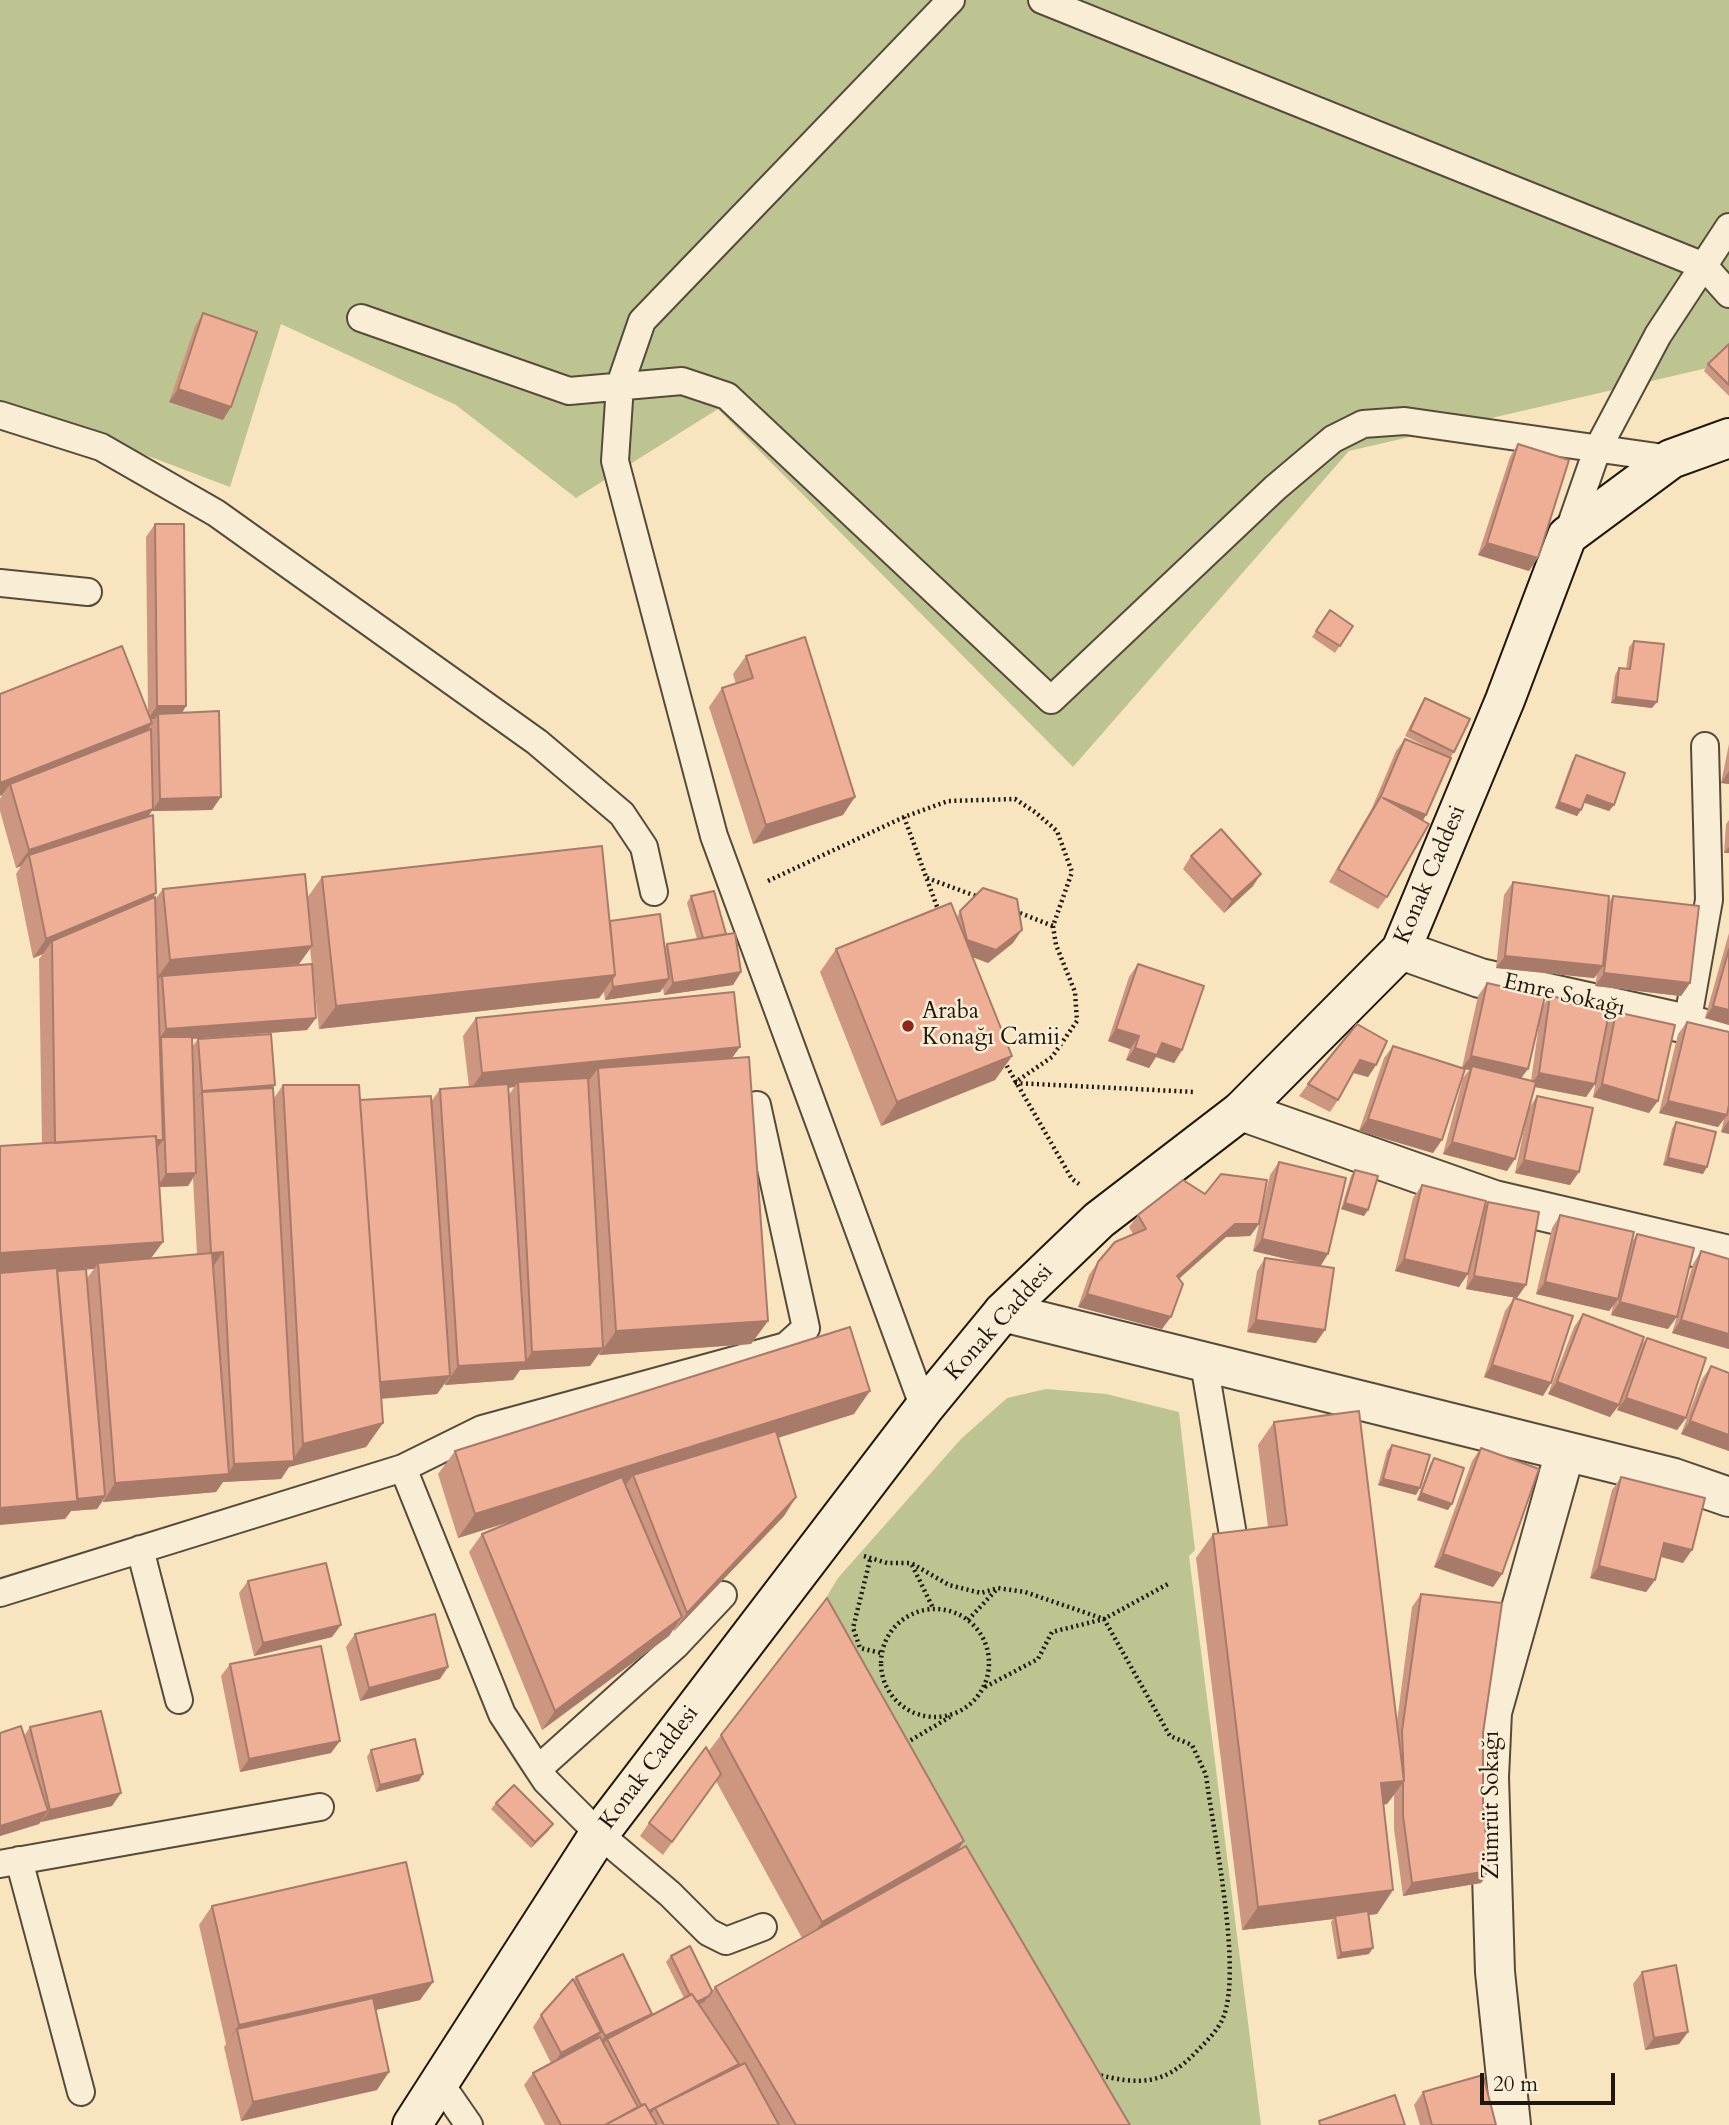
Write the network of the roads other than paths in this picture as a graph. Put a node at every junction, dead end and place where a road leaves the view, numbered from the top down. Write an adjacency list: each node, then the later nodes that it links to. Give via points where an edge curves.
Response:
1 (951, 0): 7 (lane, via 642,321)
2 (1042, 0): 4 (lane)
3 (1729, 227): 4 (lane)
4 (1704, 266): 5 (lane); 10 (lane, via 1658,335)
5 (1729, 294)
6 (361, 318): 7 (lane, via 569,391)
7 (621, 385): 10 (lane, via 682,382 727,396 1051,699 1275,488 1333,439 1363,424 1405,421); 25 (lane, via 615,461 714,836)
8 (0, 415): 16 (lane, via 101,446 216,513 537,742 622,814 644,848)
9 (1729, 438): 11 (street)
10 (1597, 450): 11 (lane); 12 (lane)
11 (1671, 460): 12 (street)
12 (1567, 536): 17 (street, Konak Caddesi)
13 (0, 583): 14 (lane)
14 (88, 592)
15 (1705, 746): 18 (lane, via 1709,900)
16 (654, 892)
17 (1401, 950): 18 (street, Emre Sokağı, via 1480,978); 21 (street, Konak Caddesi)
18 (1687, 1024): 19 (street, Emre Sokağı)
19 (1729, 1036)
20 (757, 1105): 27 (lane, via 806,1328 786,1346 482,1429)
21 (1241, 1111): 22 (street, via 1494,1200); 23 (street, Konak Caddesi, via 1099,1220)
22 (1729, 1255)
23 (1003, 1312): 24 (street); 25 (street, Konak Caddesi)
24 (1204, 1363): 26 (street); 29 (lane)
25 (924, 1408): 36 (street, Konak Caddesi)
26 (1565, 1452): 28 (street, via 1674,1478); 43 (street, Zümrüt Sokağı, via 1492,1712 1489,1777 1495,1972)
27 (403, 1468): 30 (lane); 34 (lane, via 502,1714)
28 (1729, 1497)
29 (1232, 1529)
30 (140, 1549): 31 (lane); 33 (lane)
31 (0, 1593)
32 (723, 1595): 34 (lane, via 676,1645)
33 (179, 1700)
34 (538, 1769): 36 (lane)
35 (320, 1807): 37 (lane)
36 (600, 1834): 38 (lane, via 708,1932 726,1941); 39 (street, Konak Caddesi)
37 (10, 1862): 40 (lane)
38 (763, 1927)
39 (440, 2083): 41 (street, Konak Caddesi); 42 (lane)
40 (81, 2092)
41 (412, 2125)
42 (469, 2125)
43 (1511, 2125)

